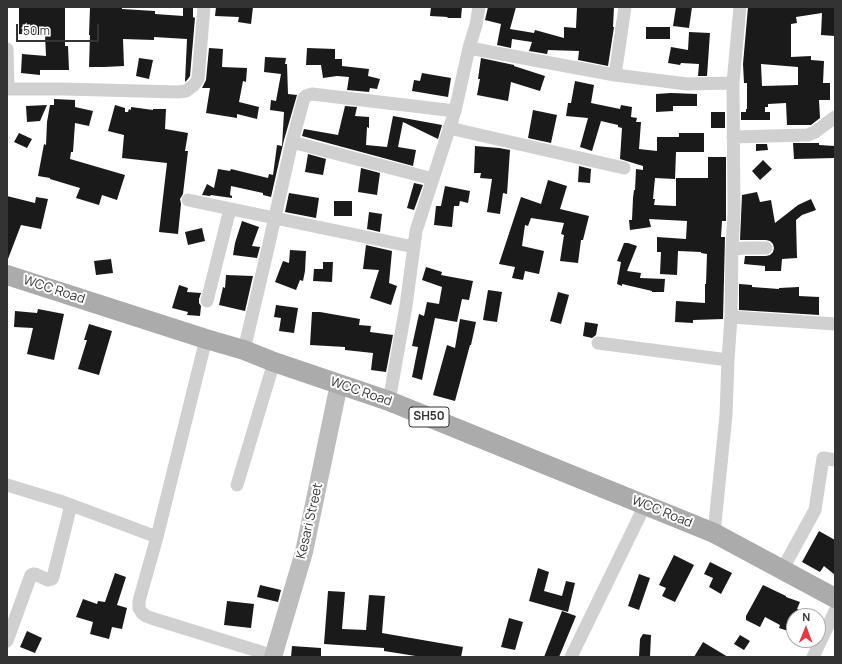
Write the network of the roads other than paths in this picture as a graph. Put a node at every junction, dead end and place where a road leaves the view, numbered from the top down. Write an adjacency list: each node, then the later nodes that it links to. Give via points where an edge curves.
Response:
1 (204, 7): 9 (street, via 198,79 186,91)
2 (479, 7): 5 (street)
3 (624, 7): 7 (street)
4 (740, 7): 8 (street)
5 (469, 48): 7 (street); 10 (street)
6 (7, 49): 9 (street)
7 (615, 76): 8 (street, via 686,84)
8 (733, 82): 13 (street)
9 (7, 90)
10 (455, 111): 12 (street); 14 (street, via 312,94 304,98)
11 (835, 117): 13 (street, via 808,135)
12 (449, 128): 15 (street); 16 (street)
13 (733, 137): 22 (street)
14 (292, 142): 16 (street); 19 (street)
15 (624, 168)
16 (433, 179): 20 (street, via 416,231)
17 (188, 200): 18 (street)
18 (230, 209): 19 (street); 24 (street)
19 (275, 218): 20 (street); 29 (street)
20 (414, 247): 33 (street)
21 (766, 248): 22 (street)
22 (732, 249): 25 (street)
23 (7, 275): 27 (main road, WCC Road / SH50)
24 (207, 301)
25 (731, 318): 26 (street); 30 (street)
26 (835, 324)
27 (206, 339): 29 (main road, WCC Road / SH50); 40 (street)
28 (598, 343): 30 (street)
29 (244, 350): 31 (main road, WCC Road / SH50)
30 (728, 360): 39 (street, via 726,415)
31 (274, 362): 32 (main road, WCC Road / SH50); 36 (street)
32 (339, 384): 33 (main road, WCC Road / SH50); 45 (street, Kesari Street, via 304,552)
33 (389, 401): 38 (main road, WCC Road / SH50)
34 (835, 460): 41 (street, via 823,458 815,510)
35 (7, 485): 37 (street)
36 (237, 485)
37 (71, 505): 40 (street); 44 (street, via 52,579 31,575)
38 (645, 505): 39 (main road, WCC Road / SH50); 46 (street)
39 (714, 533): 41 (main road, WCC Road / SH50)
40 (157, 537): 45 (street, via 139,602 142,613)
41 (782, 570): 42 (main road, WCC Road / SH50)
42 (835, 598)
43 (835, 611): 47 (street)
44 (7, 641)
45 (273, 656)
46 (571, 657)
47 (813, 657)

